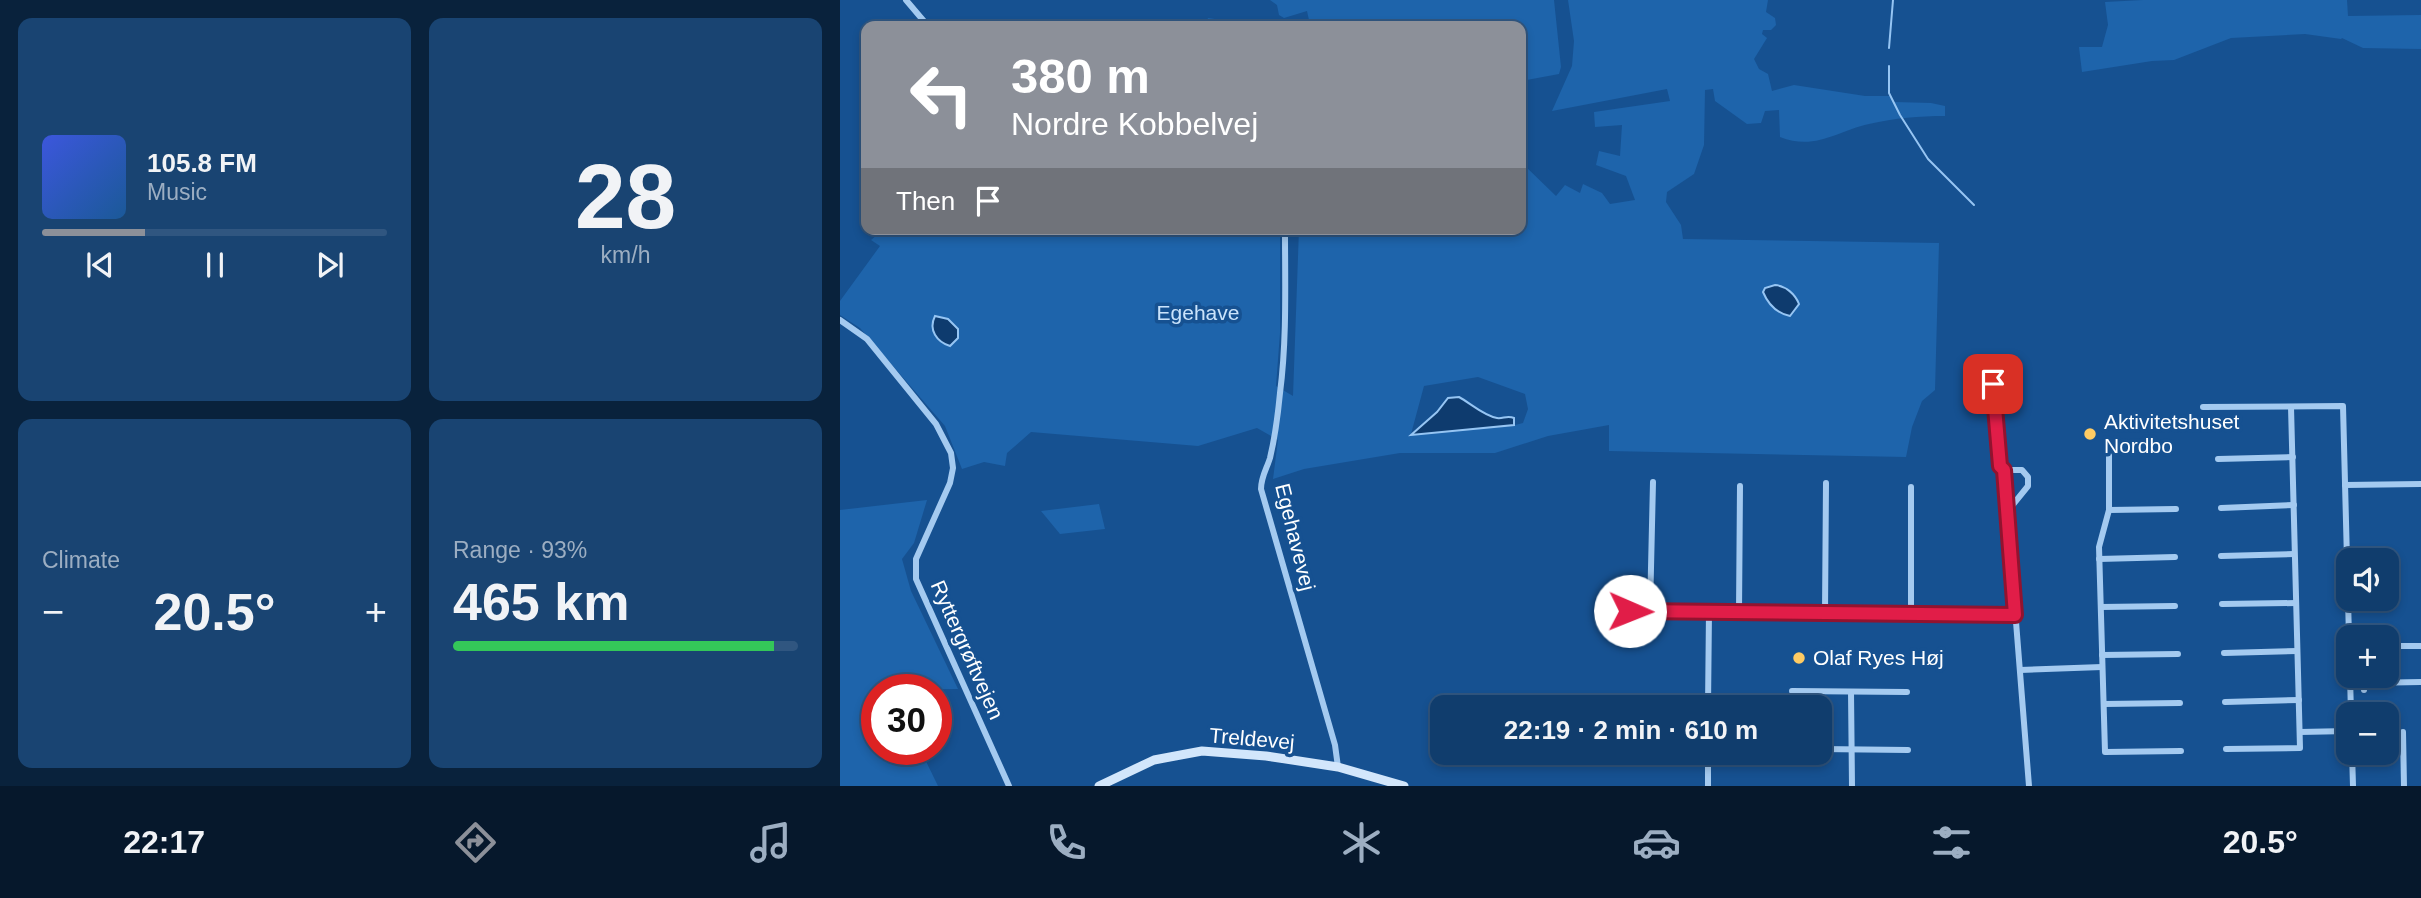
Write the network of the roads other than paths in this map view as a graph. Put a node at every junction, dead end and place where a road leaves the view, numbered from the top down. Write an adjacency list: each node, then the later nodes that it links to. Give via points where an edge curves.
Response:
1 (906, 0): 2 (street)
2 (924, 21)
3 (1285, 235): 69 (street, Egehavevej, via 1280,392 1261,489)
4 (840, 320): 70 (street, Ryttergrøftvejen, via 867,339 936,424 951,453 950,483 920,548 916,579)
5 (1993, 384): 11 (street)
6 (2203, 407): 7 (street)
7 (2291, 407): 9 (street); 15 (street, via 2343,406)
8 (2109, 453): 23 (street)
9 (2293, 457): 10 (street); 19 (street)
10 (2218, 459)
11 (2004, 470): 24 (street); 24 (street, via 2022,470 2029,481)
12 (1653, 482): 34 (street)
13 (1826, 483): 37 (street)
14 (2421, 484): 15 (street)
15 (2345, 485): 40 (street)
16 (1740, 486): 36 (street)
17 (1911, 486): 38 (street)
18 (2166, 500): 21 (street)
19 (2294, 505): 20 (street); 25 (street)
20 (2221, 508)
21 (2166, 509): 22 (street); 23 (street)
22 (2176, 509)
23 (2109, 510): 28 (street)
24 (2007, 512): 39 (street)
25 (2294, 554): 26 (street); 29 (street)
26 (2221, 556)
27 (2175, 557): 28 (street)
28 (2099, 559): 32 (street)
29 (2296, 603): 30 (street); 43 (street)
30 (2222, 604)
31 (2175, 606): 32 (street)
32 (2101, 607): 46 (street)
33 (1610, 610): 34 (street)
34 (1650, 611): 35 (street)
35 (1709, 611): 36 (street); 54 (street)
36 (1739, 612): 37 (street)
37 (1825, 613): 38 (street)
38 (1911, 614): 39 (street)
39 (2015, 615): 48 (street)
40 (2349, 625)
41 (2399, 646): 42 (street)
42 (2421, 646)
43 (2297, 651): 44 (street); 55 (street)
44 (2224, 653)
45 (2178, 654): 46 (street)
46 (2102, 655): 47 (street)
47 (2102, 667): 48 (street); 58 (street)
48 (2020, 670): 75 (street)
49 (2399, 682): 50 (street)
50 (2421, 682)
51 (1792, 691): 52 (street)
52 (1851, 692): 53 (street); 64 (street)
53 (1908, 692)
54 (1708, 695)
55 (2299, 700): 56 (street); 60 (street)
56 (2225, 702)
57 (2180, 703): 58 (street)
58 (2104, 704): 66 (street, via 2105,752)
59 (2336, 731): 60 (street)
60 (2300, 732): 62 (street, via 2300,748)
61 (2399, 736): 77 (street, via 2403,735)
62 (2231, 747)
63 (1832, 749): 64 (street)
64 (1851, 749): 65 (street); 74 (street)
65 (1908, 750)
66 (2181, 751)
67 (1708, 765): 73 (street)
68 (2352, 765): 76 (street)
69 (1338, 766): 71 (street, Treldevej, via 1202,751 1154,760); 72 (street, Treldevej)
70 (1009, 786)
71 (1099, 786)
72 (1404, 786)
73 (1708, 786)
74 (1852, 786)
75 (2029, 786)
76 (2353, 786)
77 (2404, 786)

